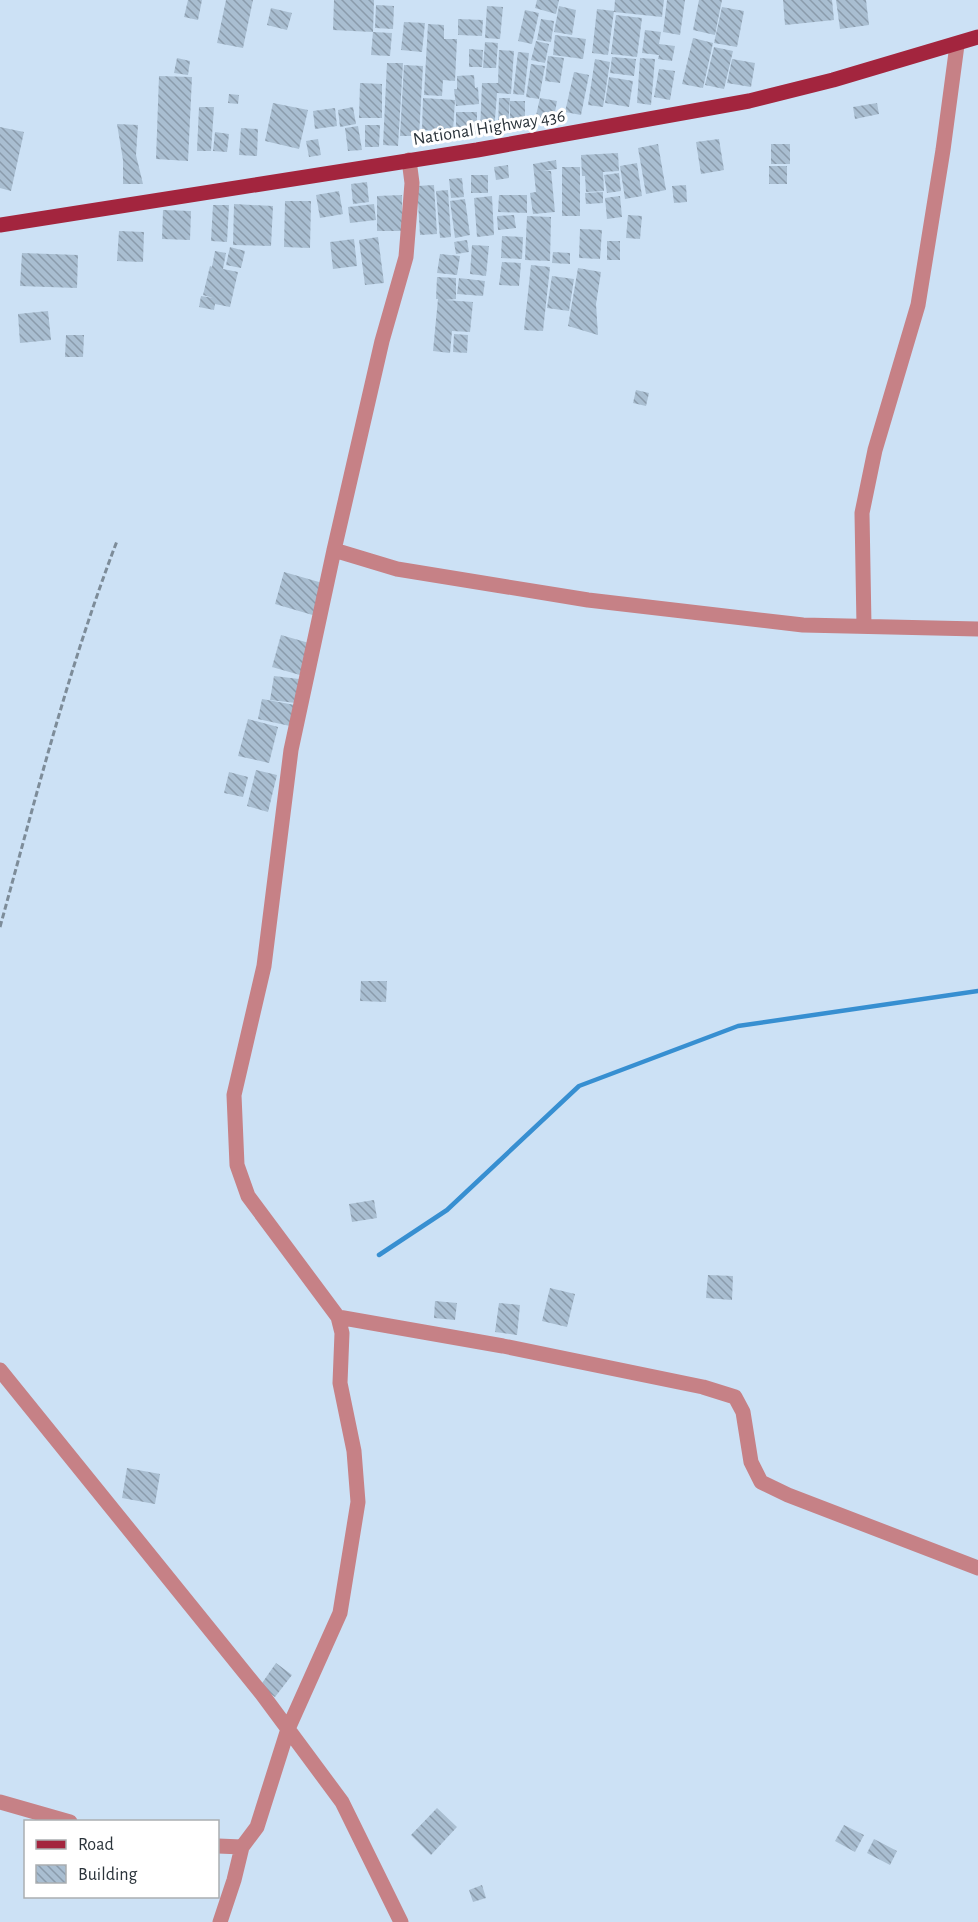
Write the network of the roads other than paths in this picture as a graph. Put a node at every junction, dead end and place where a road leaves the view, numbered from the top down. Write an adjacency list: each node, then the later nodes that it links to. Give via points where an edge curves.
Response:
1 (978, 37): 2 (main road, National Highway 436)
2 (957, 45): 3 (main road, National Highway 436, via 749,101); 6 (street, via 918,305 875,450 862,513)
3 (409, 160): 4 (main road, National Highway 436); 5 (street, via 412,183 406,257 382,341)
4 (0, 225)
5 (334, 550): 6 (street, via 397,569 588,600 803,625); 8 (street, via 291,750 264,966 234,1095 237,1165 248,1196)
6 (864, 626): 7 (street)
7 (978, 629)
8 (338, 1317): 10 (street, via 503,1346 735,1397 742,1412 751,1462 761,1482); 11 (street, via 342,1333 340,1383 354,1451 358,1502 340,1613)
9 (0, 1370): 11 (street)
10 (978, 1568)
11 (288, 1729): 15 (street, via 257,1827); 17 (street, via 342,1802)
12 (0, 1802): 13 (street)
13 (65, 1820)
14 (219, 1846): 15 (street)
15 (243, 1847): 16 (street)
16 (220, 1922)
17 (401, 1922)

